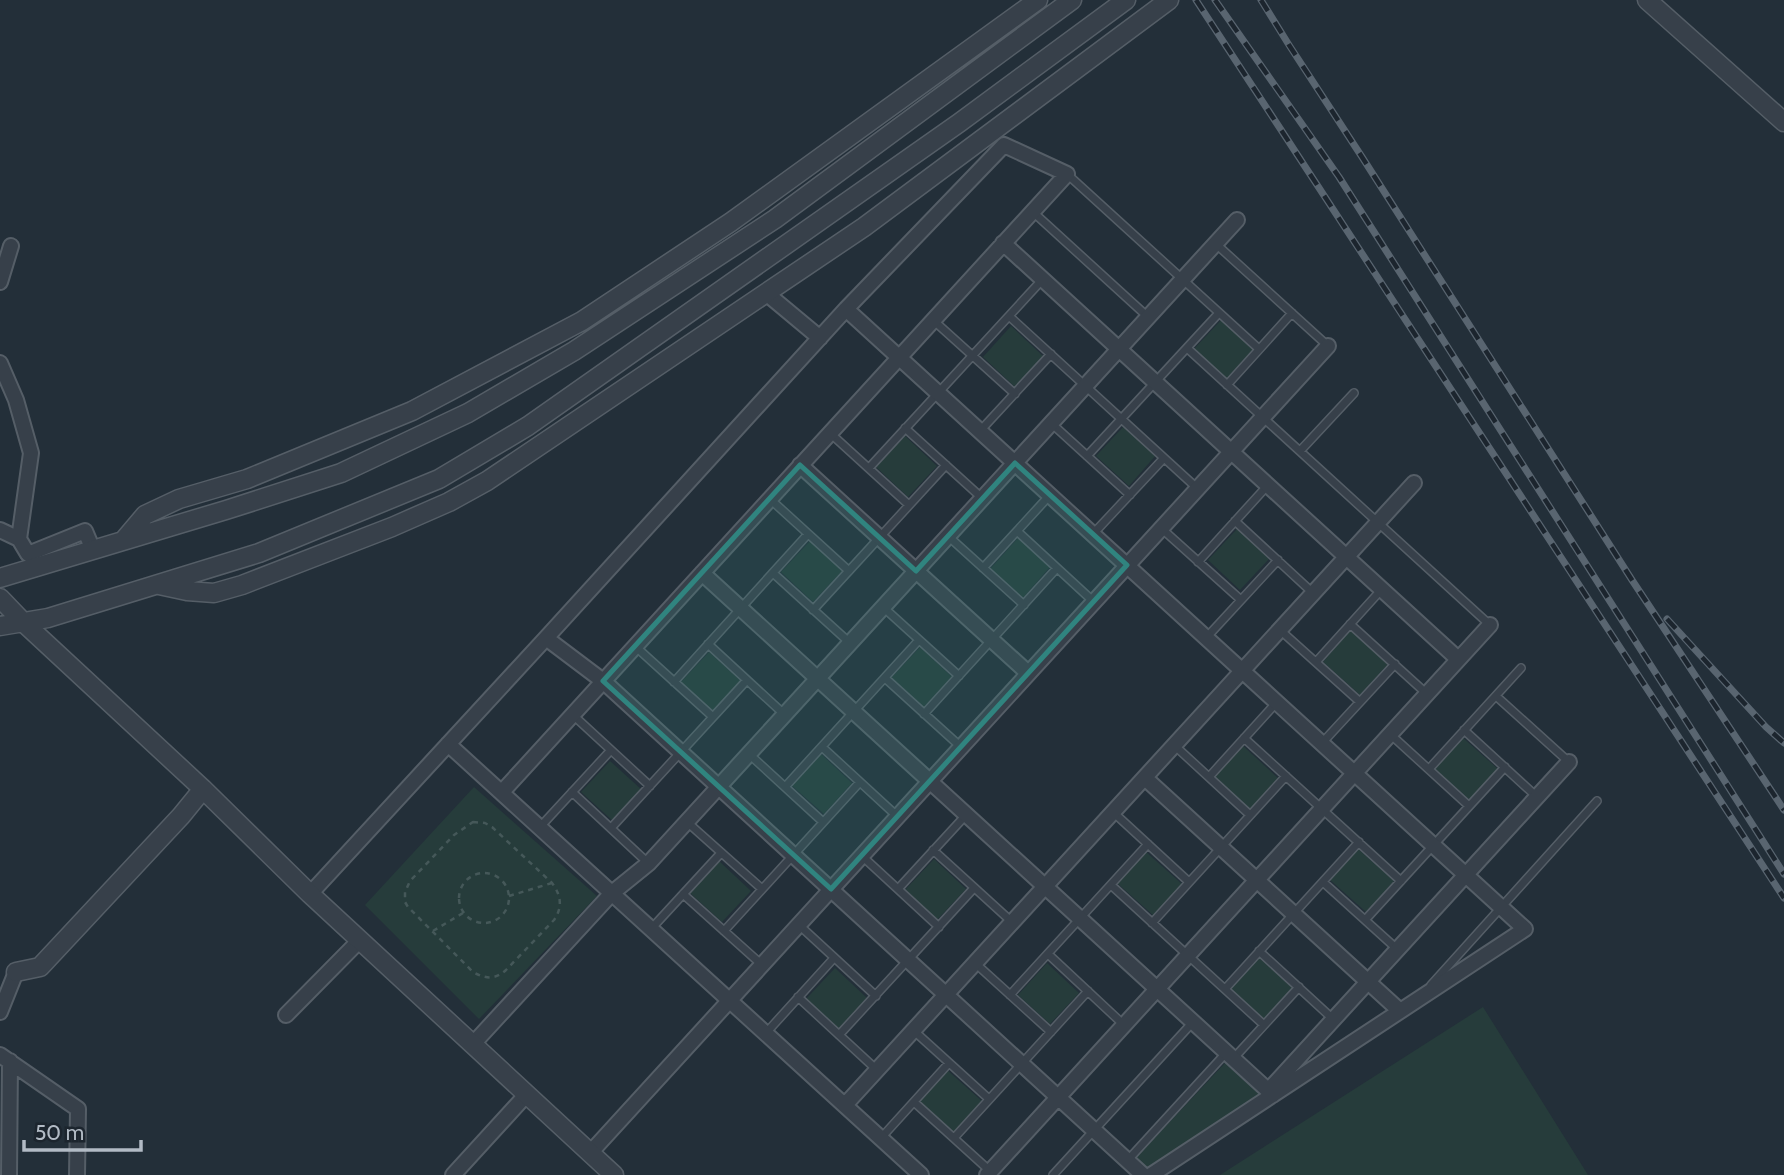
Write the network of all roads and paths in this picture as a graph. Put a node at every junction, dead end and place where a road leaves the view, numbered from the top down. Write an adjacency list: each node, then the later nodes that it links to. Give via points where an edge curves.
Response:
1 (1038, 0): 70 (street, via 731,222 582,321 412,411 247,480 179,499 145,515)
2 (1072, 0): 70 (street, via 775,219 574,351 468,412 341,473)
3 (1126, 0): 83 (street, via 528,426 439,479 259,553)
4 (1169, 0): 16 (street, via 864,227)
5 (1647, 0): 6 (street)
6 (1784, 122)
7 (1067, 174): 8 (street); 14 (lane); 17 (street, via 1004,145)
8 (1032, 211): 10 (street); 21 (lane)
9 (1237, 220): 11 (street)
10 (1003, 243): 13 (street); 22 (street)
11 (1216, 243): 14 (street); 19 (lane)
12 (11, 246): 15 (street)
13 (1043, 279): 20 (lane); 26 (street)
14 (1182, 279): 18 (lane); 21 (street)
15 (0, 282)
16 (766, 293): 23 (street); 83 (street, via 498,474 449,502 214,593)
17 (846, 309): 23 (street); 30 (street)
18 (1219, 313): 25 (lane); 27 (lane)
19 (1292, 313): 24 (lane); 27 (lane)
20 (1009, 316): 28 (lane); 29 (lane)
21 (1148, 317): 26 (street)
22 (933, 320): 29 (lane); 30 (street)
23 (820, 338): 98 (street)
24 (1328, 346): 38 (street)
25 (1187, 348): 32 (lane); 34 (lane)
26 (1119, 349): 32 (street); 33 (street)
27 (1259, 349): 34 (lane)
28 (1051, 354): 33 (lane); 37 (lane)
29 (973, 355): 35 (lane); 37 (lane)
30 (899, 357): 35 (street); 43 (street)
31 (0, 363): 69 (street, via 31,453)
32 (1155, 382): 39 (lane); 45 (street)
33 (1086, 385): 39 (lane); 40 (street)
34 (1227, 385): 38 (lane)
35 (938, 392): 41 (lane); 42 (street)
36 (1354, 393): 44 (lane)
37 (1015, 394): 42 (lane)
38 (1263, 417): 44 (lane); 45 (street)
39 (1122, 419): 46 (lane); 47 (lane)
40 (1051, 423): 46 (lane); 48 (street)
41 (905, 428): 50 (lane); 51 (lane)
42 (980, 431): 48 (street)
43 (830, 433): 49 (street); 51 (lane)
44 (1300, 451): 61 (lane)
45 (1231, 452): 53 (street); 54 (street)
46 (1087, 456): 56 (lane)
47 (1164, 458): 54 (lane); 56 (lane)
48 (1015, 463): 55 (street); 57 (street)
49 (800, 465): 58 (street); 68 (street)
50 (946, 465): 57 (lane); 59 (lane)
51 (869, 468): 59 (lane)
52 (1414, 483): 61 (street)
53 (1268, 485): 60 (lane); 72 (street)
54 (1198, 489): 62 (street)
55 (1050, 495): 64 (lane); 66 (street)
56 (1130, 495): 66 (lane)
57 (982, 498): 67 (street)
58 (770, 499): 65 (lane); 80 (street)
59 (909, 505): 68 (lane)
60 (1235, 521): 73 (lane); 74 (lane)
61 (1378, 523): 72 (street); 95 (lane)
62 (1161, 528): 74 (lane); 75 (street)
63 (0, 530): 69 (street)
64 (1017, 531): 76 (lane); 77 (lane)
65 (808, 534): 78 (lane); 81 (lane)
66 (1093, 534): 75 (street)
67 (948, 536): 76 (lane); 79 (street)
68 (880, 537): 78 (lane); 79 (street)
69 (19, 539): 71 (street, via 27,554 85,531)
70 (124, 541): 71 (street)
71 (93, 550): 82 (street)
72 (1346, 557): 84 (street); 85 (street)
73 (1278, 560): 85 (lane); 87 (lane)
74 (1198, 562): 87 (lane)
75 (1127, 565): 88 (street); 99 (street)
76 (984, 568): 89 (lane)
77 (1057, 568): 88 (lane); 89 (lane)
78 (849, 571): 92 (lane)
79 (916, 571): 90 (street); 101 (street)
80 (702, 573): 91 (street); 104 (street)
81 (773, 573): 91 (lane); 92 (lane)
82 (0, 578)
83 (155, 584): 93 (street)
84 (1382, 589): 94 (lane); 105 (street)
85 (1314, 593): 97 (street)
86 (0, 598): 93 (street)
87 (1241, 600): 99 (lane)
88 (1094, 602): 110 (street)
89 (1024, 605): 101 (lane)
90 (883, 607): 100 (lane); 102 (street)
91 (741, 608): 103 (lane); 113 (street)
92 (813, 610): 102 (lane)
93 (23, 622): 96 (street); 149 (street)
94 (1350, 624): 106 (lane); 107 (lane)
95 (1490, 625): 105 (street)
96 (0, 626)
97 (1280, 629): 106 (lane); 109 (street)
98 (546, 638): 115 (street); 130 (street)
99 (1206, 638): 109 (street)
100 (919, 640): 111 (lane); 112 (lane)
101 (992, 640): 110 (street); 111 (lane)
102 (850, 643): 113 (street)
103 (708, 644): 114 (lane); 116 (lane)
104 (635, 646): 115 (street); 116 (lane)
105 (1458, 659): 117 (street)
106 (1315, 662): 120 (lane)
107 (1395, 664): 117 (lane); 120 (lane)
108 (1521, 668): 118 (lane)
109 (1242, 670): 119 (street); 131 (street)
110 (1028, 673): 133 (street)
111 (959, 676): 122 (lane)
112 (885, 678): 121 (lane); 122 (lane)
113 (818, 679): 121 (street); 124 (street)
114 (747, 680): 124 (lane); 125 (lane)
115 (603, 681): 123 (street); 135 (street)
116 (674, 682): 125 (lane)
117 (1427, 694): 127 (street)
118 (1496, 696): 126 (lane); 137 (lane)
119 (1276, 702): 128 (lane); 129 (street)
120 (1360, 702): 129 (lane)
121 (854, 712): 132 (lane); 144 (street)
122 (924, 714): 133 (lane)
123 (572, 715): 134 (lane); 150 (street)
124 (785, 715): 136 (street)
125 (713, 717): 135 (lane)
126 (1464, 730): 138 (lane); 139 (lane)
127 (1390, 734): 139 (lane); 140 (street)
128 (1244, 738): 141 (lane); 142 (lane)
129 (1322, 743): 140 (street)
130 (449, 744): 150 (street); 186 (street)
131 (1174, 745): 142 (lane); 143 (street)
132 (822, 747): 145 (lane); 148 (lane)
133 (961, 747): 144 (street)
134 (611, 750): 146 (lane); 151 (lane)
135 (681, 752): 146 (lane); 147 (street)
136 (749, 754): 147 (street); 148 (lane)
137 (1569, 762): 152 (street)
138 (1505, 767): 152 (lane); 154 (lane)
139 (1429, 769): 154 (lane)
140 (1354, 773): 155 (street); 166 (street)
141 (1286, 776): 155 (lane); 158 (lane)
142 (1209, 777): 158 (lane)
143 (1144, 778): 156 (street); 167 (street)
144 (930, 781): 157 (street); 159 (street)
145 (860, 782): 159 (lane); 161 (lane)
146 (650, 786): 163 (lane)
147 (719, 787): 160 (street); 170 (street)
148 (785, 787): 161 (lane)
149 (202, 789): 186 (street); 210 (street, via 40,967)
150 (502, 792): 162 (street)
151 (572, 792): 162 (lane); 163 (lane)
152 (1537, 797): 173 (street)
153 (1597, 801): 189 (lane)
154 (1469, 806): 166 (lane)
155 (1322, 809): 164 (lane); 174 (street)
156 (1113, 812): 165 (lane); 180 (street)
157 (966, 814): 168 (lane); 180 (street)
158 (1250, 815): 167 (lane)
159 (898, 817): 171 (street)
160 (687, 821): 169 (lane); 172 (street)
161 (823, 822): 170 (lane)
162 (540, 827): 185 (street)
163 (611, 828): 172 (lane)
164 (1359, 842): 175 (lane); 177 (lane)
165 (1148, 844): 176 (lane); 179 (lane)
166 (1433, 845): 173 (street); 175 (lane)
167 (1221, 847): 174 (street); 176 (lane)
168 (933, 850): 181 (lane); 182 (lane)
169 (721, 853): 183 (lane); 187 (lane)
170 (793, 855): 183 (lane); 184 (street)
171 (861, 856): 182 (lane); 184 (street)
172 (649, 863): 185 (street)
173 (1465, 874): 189 (street); 202 (street)
174 (1256, 880): 191 (street); 205 (street)
175 (1401, 881): 193 (lane)
176 (1189, 882): 195 (lane)
177 (1323, 882): 191 (lane); 193 (lane)
178 (552, 883): 188 (path); 200 (path, via 561,902 559,913 499,976 484,978 473,972); 200 (path, via 492,827 473,822 454,835 405,892 408,907)
179 (1111, 885): 192 (lane); 195 (lane)
180 (1045, 886): 192 (street); 194 (street)
181 (974, 888): 194 (lane); 197 (lane)
182 (898, 889): 197 (lane)
183 (762, 890): 199 (lane)
184 (831, 890): 196 (street); 207 (street)
185 (612, 892): 198 (street); 233 (street)
186 (310, 894): 201 (street)
187 (683, 894): 198 (lane); 199 (lane)
188 (509, 896): 190 (path, via 505,911 493,922 477,922); 190 (path, via 496,876 480,873 461,889)
189 (1501, 907): 220 (lane); 220 (street, via 1525,929)
190 (463, 913): 200 (path)
191 (1294, 914): 203 (lane); 211 (street)
192 (1080, 919): 204 (lane); 213 (street)
193 (1365, 920): 202 (lane)
194 (1012, 922): 208 (street)
195 (1152, 923): 205 (lane)
196 (799, 925): 206 (lane); 209 (street)
197 (939, 927): 207 (lane)
198 (651, 929): 221 (street)
199 (724, 930): 209 (lane)
200 (432, 932)
201 (360, 940): 224 (street); 233 (street)
202 (1397, 950): 211 (street)
203 (1259, 951): 212 (lane); 214 (lane)
204 (1048, 954): 215 (lane); 217 (lane)
205 (1187, 956): 213 (street); 214 (lane)
206 (834, 958): 218 (lane); 219 (lane)
207 (908, 960): 216 (street); 218 (lane)
208 (975, 963): 216 (street); 217 (lane)
209 (762, 965): 221 (street)
210 (16, 972): 223 (street)
211 (1368, 982): 222 (street); 225 (street)
212 (1299, 987): 225 (lane); 228 (lane)
213 (1157, 989): 226 (street); 227 (street)
214 (1225, 989): 228 (lane)
215 (1088, 991): 227 (lane); 230 (lane)
216 (946, 995): 229 (street); 237 (street)
217 (1010, 995): 230 (lane)
218 (876, 996): 232 (lane)
219 (798, 998): 231 (lane); 232 (lane)
220 (1419, 999): 222 (street)
221 (730, 1000): 231 (street); 248 (street)
222 (1400, 1011): 239 (street)
223 (0, 1012)
224 (286, 1016)
225 (1334, 1019): 239 (street)
226 (1193, 1022): 234 (street); 245 (lane)
227 (1124, 1024): 241 (street)
228 (1264, 1025): 234 (lane)
229 (914, 1030): 236 (lane); 238 (street)
230 (1051, 1031): 237 (lane)
231 (766, 1033): 244 (street)
232 (839, 1035): 238 (lane)
233 (473, 1044): 240 (street)
234 (1230, 1055): 239 (street); 249 (lane)
235 (5, 1058): 252 (street); 253 (street, via 78,1110)
236 (949, 1063): 242 (lane); 243 (lane)
237 (1021, 1063): 241 (street); 242 (lane)
238 (877, 1070): 244 (street)
239 (1271, 1093): 259 (street)
240 (527, 1094): 248 (street); 254 (street)
241 (1058, 1097): 245 (street); 251 (street)
242 (989, 1099): 247 (lane)
243 (914, 1102): 246 (lane); 247 (lane)
244 (845, 1105): 246 (street)
245 (1094, 1130): 249 (street); 250 (lane)
246 (881, 1138): 256 (street)
247 (954, 1138): 251 (lane)
248 (591, 1152): 255 (street)
249 (1127, 1161): 258 (street)
250 (1056, 1172): 257 (lane)
251 (988, 1173)
252 (9, 1175)
253 (77, 1175)
254 (453, 1175)
255 (614, 1175)
256 (921, 1175)
257 (1066, 1175)
258 (1143, 1175)
259 (1151, 1175)

